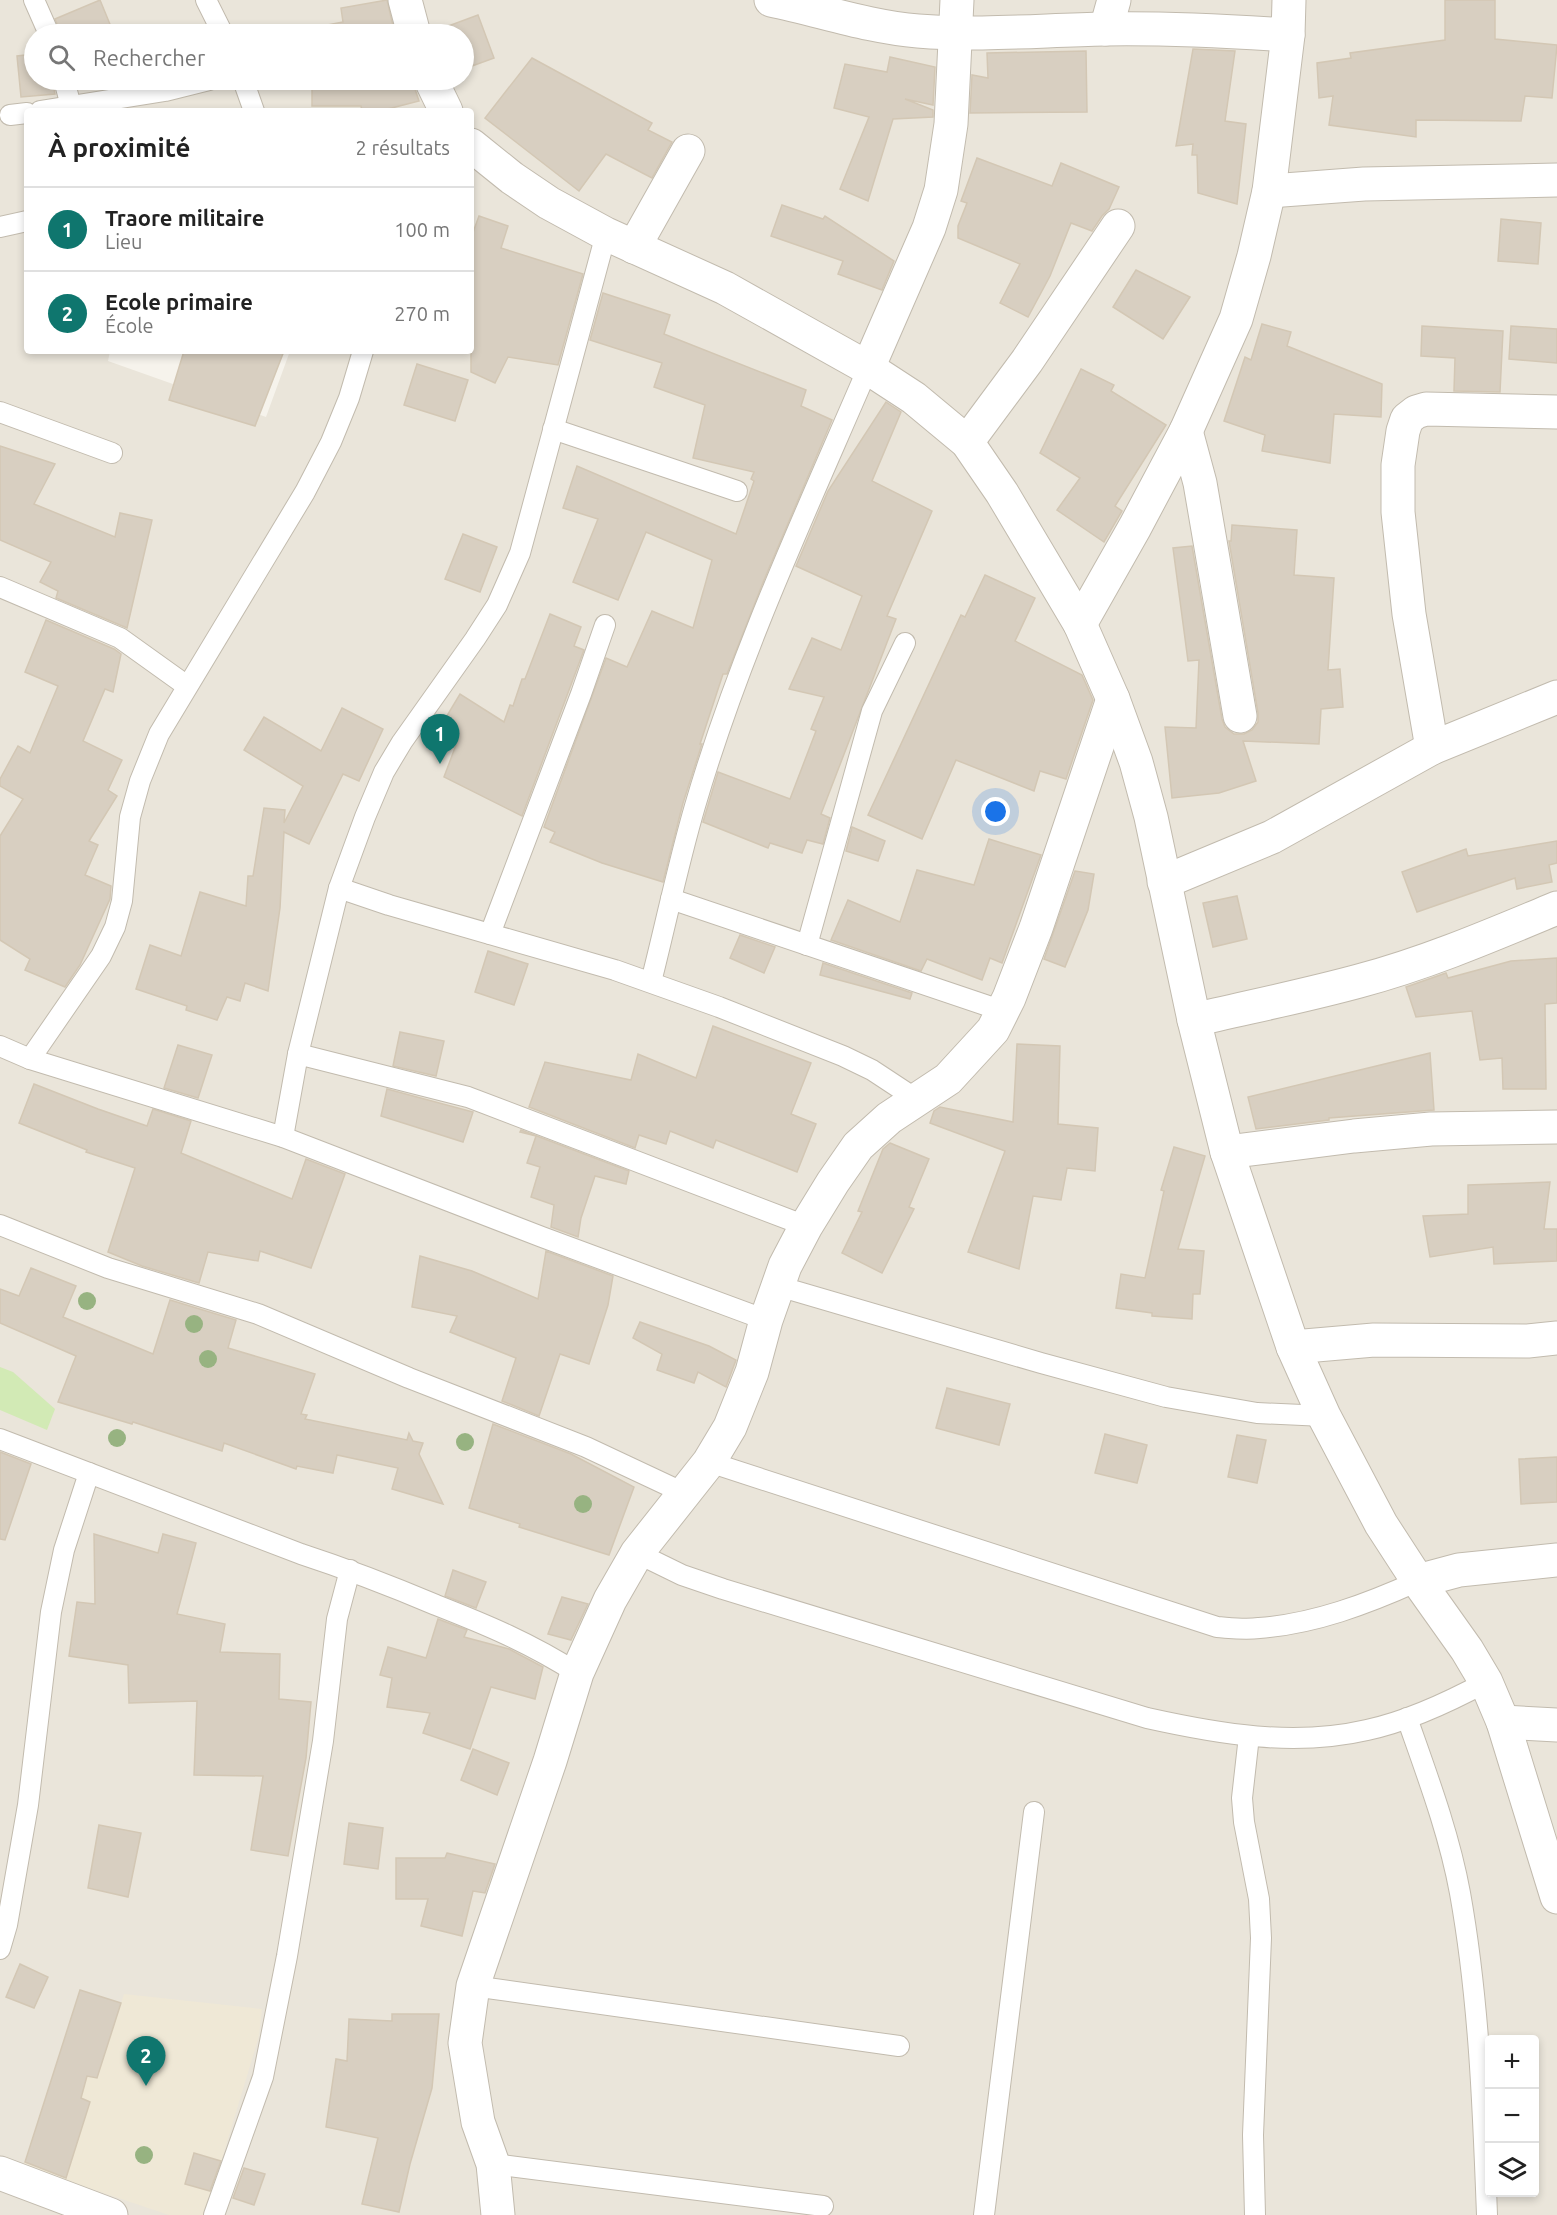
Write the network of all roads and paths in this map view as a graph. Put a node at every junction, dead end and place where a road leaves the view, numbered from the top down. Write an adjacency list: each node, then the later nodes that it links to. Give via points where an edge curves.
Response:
1 (34, 0): 8 (lane)
2 (206, 0): 9 (lane)
3 (405, 0): 10 (street)
4 (771, 0): 11 (street, via 875,25)
5 (957, 0): 11 (street)
6 (1289, 0): 12 (street)
7 (1110, 15): 11 (street); 12 (street, via 1215,30)
8 (45, 24)
9 (218, 24)
10 (411, 24)
11 (955, 32): 30 (street, via 951,124 941,190 929,228)
12 (1288, 34): 24 (street)
13 (67, 90): 17 (lane)
14 (169, 90): 17 (lane)
15 (247, 90): 19 (lane)
16 (436, 90): 20 (street)
17 (71, 106): 18 (lane)
18 (59, 108)
19 (253, 108)
20 (445, 108)
21 (474, 147): 28 (street, via 549,203)
22 (688, 151): 28 (street)
23 (1557, 180): 24 (street, via 1364,184)
24 (1269, 191): 34 (street, via 1236,319)
25 (24, 222): 27 (lane)
26 (1118, 226): 35 (street)
27 (0, 227)
28 (620, 241): 30 (street, via 725,288); 33 (lane)
29 (362, 354): 42 (lane, via 331,442 305,492)
30 (868, 368): 35 (street, via 914,398); 49 (lane, via 746,657 695,804)
31 (0, 412): 36 (lane)
32 (1557, 412): 46 (street, via 1426,409 1407,419 1398,465 1398,512 1409,614)
33 (553, 429): 37 (lane); 48 (lane, via 520,553 497,605 384,772)
34 (1186, 431): 39 (street); 45 (street, via 1200,483)
35 (967, 442): 39 (street)
36 (112, 453)
37 (737, 491)
38 (0, 587): 42 (lane, via 120,638)
39 (1080, 624): 44 (street)
40 (605, 625): 51 (lane)
41 (905, 643): 52 (lane, via 872,711)
42 (187, 686): 58 (lane, via 159,734 140,781 130,817 116,927 101,956)
43 (1557, 697): 46 (street)
44 (1113, 699): 47 (street, via 1136,762); 54 (street, via 1036,928)
45 (1240, 716)
46 (1432, 748): 47 (street, via 1272,837)
47 (1164, 882): 55 (street)
48 (339, 888): 51 (lane); 57 (lane)
49 (671, 899): 52 (lane); 53 (lane)
50 (1557, 909): 55 (street, via 1393,971)
51 (490, 934): 53 (lane)
52 (807, 945): 54 (lane)
53 (651, 982): 59 (lane, via 834,1052 872,1070)
54 (1003, 1011): 59 (street, via 993,1030 948,1079)
55 (1194, 1020): 62 (street)
56 (0, 1046): 58 (lane)
57 (298, 1054): 61 (lane); 64 (lane, via 468,1097)
58 (30, 1059): 61 (lane)
59 (916, 1099): 64 (street, via 858,1146)
60 (1557, 1127): 62 (street, via 1431,1129)
61 (283, 1137): 66 (lane)
62 (1227, 1152): 68 (street)
63 (0, 1225): 73 (lane, via 108,1268 258,1314 586,1447)
64 (806, 1226): 65 (street)
65 (778, 1286): 66 (street); 69 (lane, via 1166,1397 1257,1413)
66 (766, 1320): 71 (street, via 752,1372 730,1427)
67 (1557, 1338): 68 (street, via 1374,1340)
68 (1293, 1347): 69 (street)
69 (1324, 1416): 77 (street, via 1381,1524)
70 (0, 1440): 72 (lane)
71 (709, 1462): 73 (street); 77 (lane, via 1217,1627 1257,1629 1303,1622 1349,1609)
72 (89, 1473): 76 (lane); 86 (lane, via 64,1550 51,1612 28,1805)
73 (684, 1493): 74 (street)
74 (637, 1553): 78 (street, via 610,1600); 83 (lane, via 723,1590 1147,1718)
75 (1557, 1560): 77 (street, via 1460,1570)
76 (350, 1570): 78 (lane, via 534,1646); 93 (lane, via 337,1619 322,1741 263,2077)
77 (1418, 1581): 79 (street)
78 (577, 1673): 87 (street)
79 (1486, 1682): 80 (lane); 81 (street)
80 (1407, 1718): 83 (lane, via 1327,1737); 97 (lane, via 1435,1796 1459,1891 1473,1981)
81 (1503, 1722): 82 (street); 85 (street)
82 (1557, 1725)
83 (1249, 1736): 96 (lane, via 1242,1798 1259,1899 1261,1938 1253,2135)
84 (1034, 1812): 95 (lane)
85 (1557, 1897)
86 (0, 1949)
87 (473, 1986): 88 (lane); 89 (street, via 465,2043 478,2122)
88 (899, 2046)
89 (493, 2164): 91 (lane); 94 (street)
90 (0, 2174): 92 (street)
91 (823, 2206)
92 (111, 2215)
93 (214, 2215)
94 (498, 2215)
95 (984, 2215)
96 (1254, 2215)
97 (1487, 2215)

